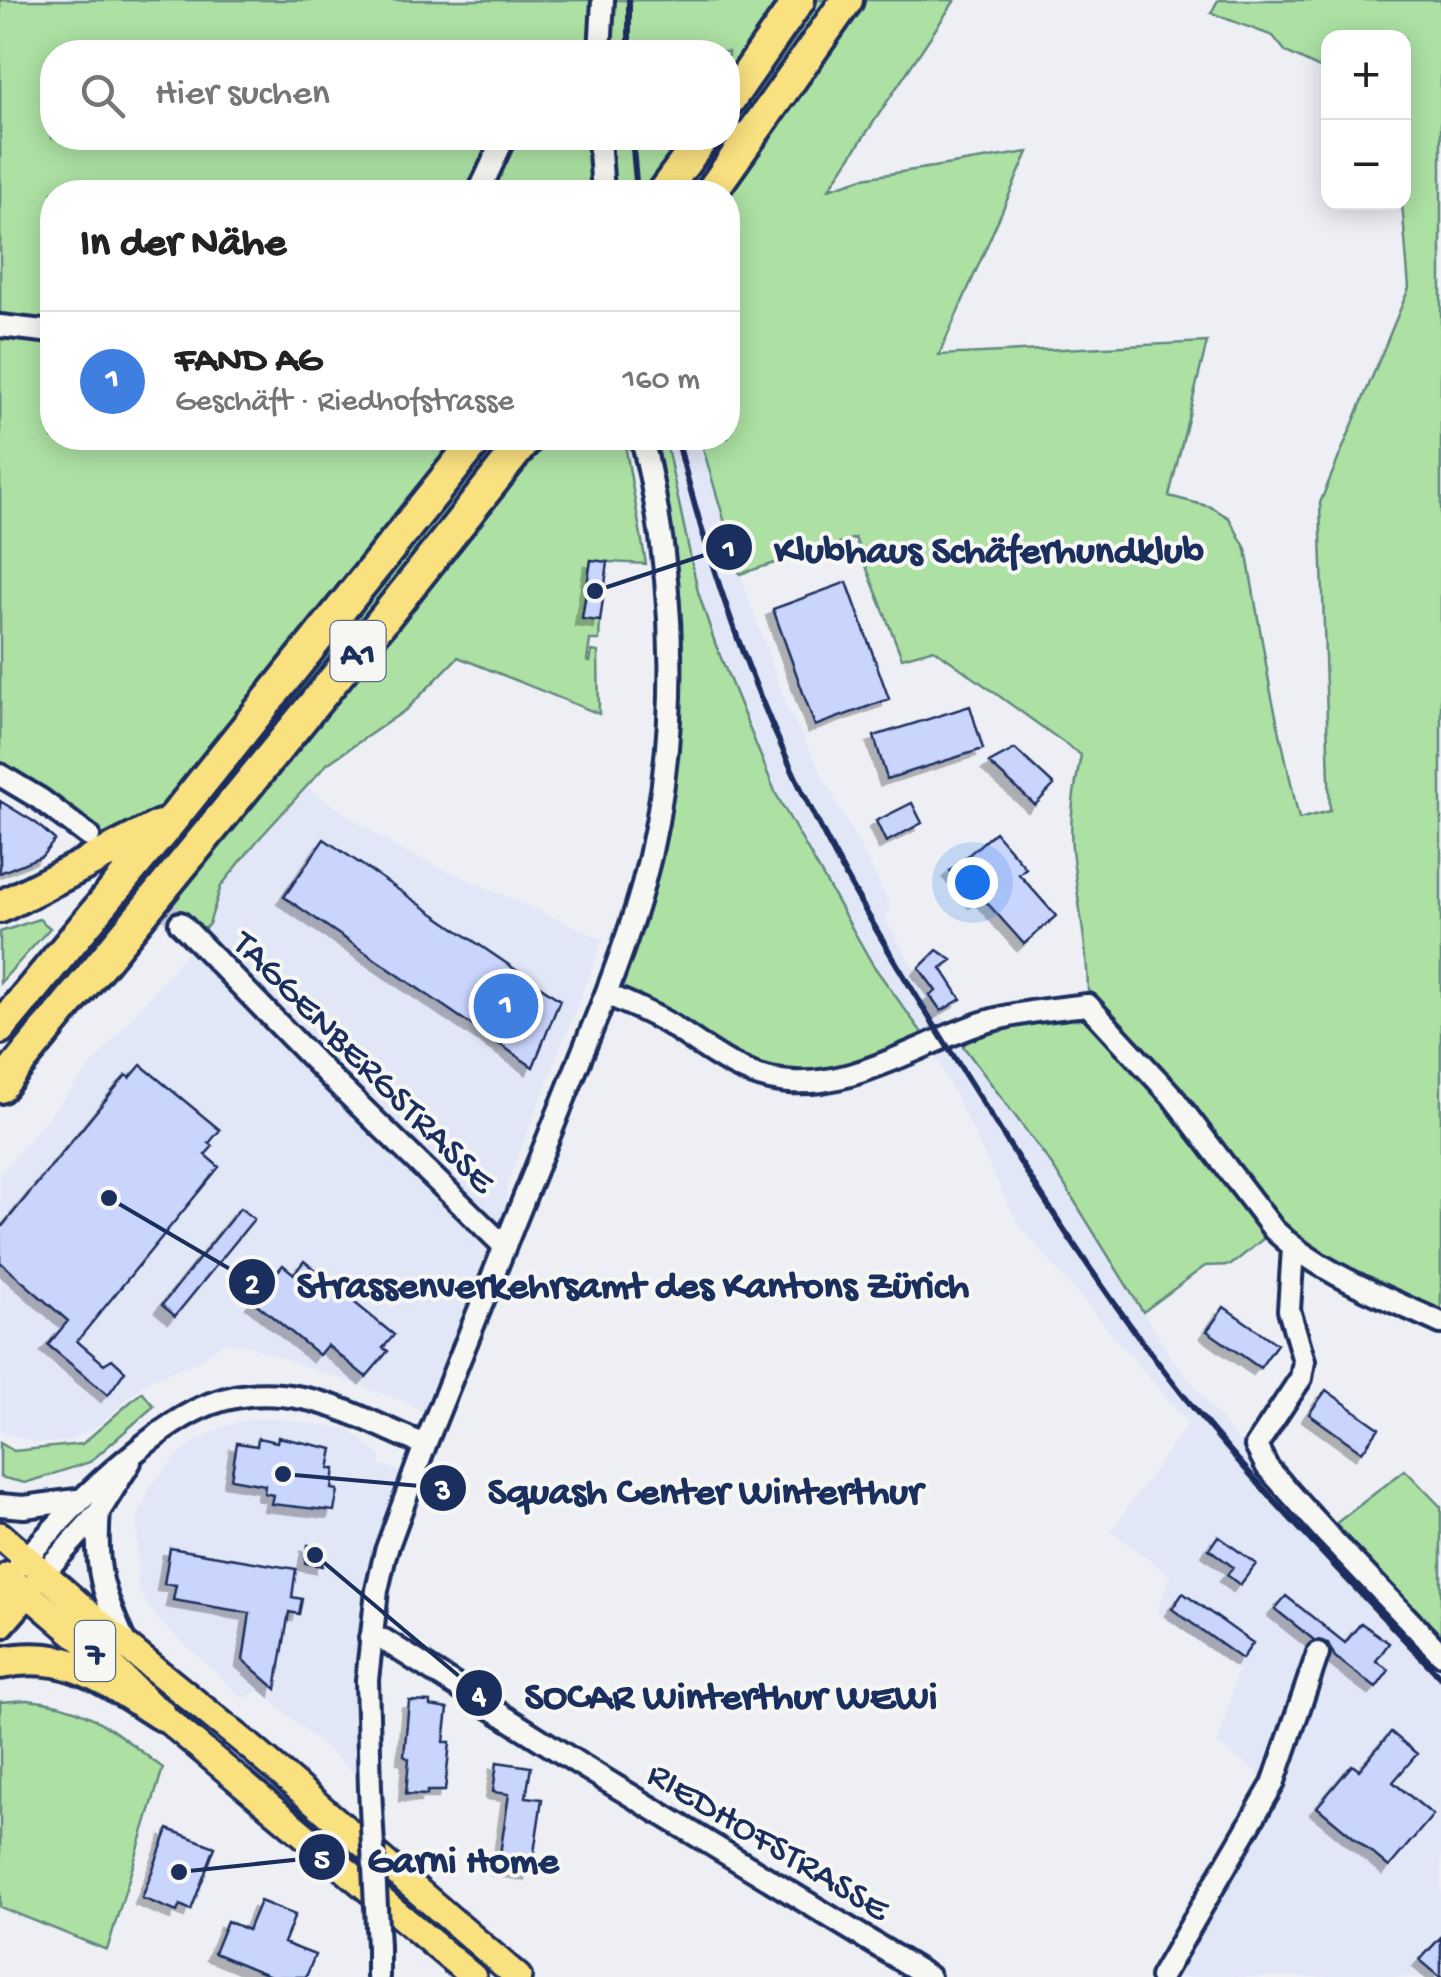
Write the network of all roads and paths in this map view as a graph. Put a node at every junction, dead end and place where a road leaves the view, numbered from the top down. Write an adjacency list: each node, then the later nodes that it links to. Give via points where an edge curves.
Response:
1 (603, 0): 4 (street)
2 (799, 0): 5 (highway)
3 (847, 0): 12 (highway)
4 (601, 40)
5 (740, 85)
6 (498, 150): 9 (street)
7 (600, 150): 10 (street)
8 (694, 150): 11 (highway)
9 (485, 180)
10 (602, 180)
11 (673, 180)
12 (720, 180)
13 (0, 326): 14 (street)
14 (40, 331)
15 (468, 450): 19 (highway, A1)
16 (517, 450): 25 (highway, A1)
17 (644, 450): 23 (street, via 668,593 668,722 642,888)
18 (0, 775): 20 (street)
19 (172, 820): 21 (highway, A1); 24 (highway, A1)
20 (90, 836)
21 (0, 907)
22 (180, 924): 26 (street, TAGGENBERGSTRASSE)
23 (606, 994): 26 (street); 27 (street, via 653,1014 741,1068 802,1083 891,1060 986,1022 1088,1005 1172,1096)
24 (0, 1028)
25 (0, 1088)
26 (504, 1246): 29 (street)
27 (1293, 1248): 28 (street); 40 (street, via 1289,1310 1304,1361 1301,1378 1256,1446 1266,1467)
28 (1441, 1323)
29 (424, 1445): 30 (street, via 325,1404 262,1395 194,1410); 37 (street, via 386,1550)
30 (136, 1451): 31 (street); 33 (street)
31 (77, 1500): 32 (street); 35 (street)
32 (0, 1504)
33 (99, 1512): 35 (street); 38 (street, via 97,1568)
34 (0, 1535): 35 (main road, 7)
35 (17, 1576): 36 (highway); 38 (main road, 7); 42 (main road, 7)
36 (0, 1622)
37 (370, 1638): 43 (street, bridge); 46 (street, RIEDHOFSTRASSE, via 384,1640)
38 (126, 1646): 45 (main road, 7)
39 (1318, 1653): 47 (street, via 1273,1784)
40 (1441, 1654)
41 (0, 1664): 42 (highway, via 35,1658 74,1664)
42 (160, 1714): 44 (main road, 7)
43 (378, 1977)
44 (473, 1977)
45 (518, 1977)
46 (929, 1977)
47 (1161, 1977)

